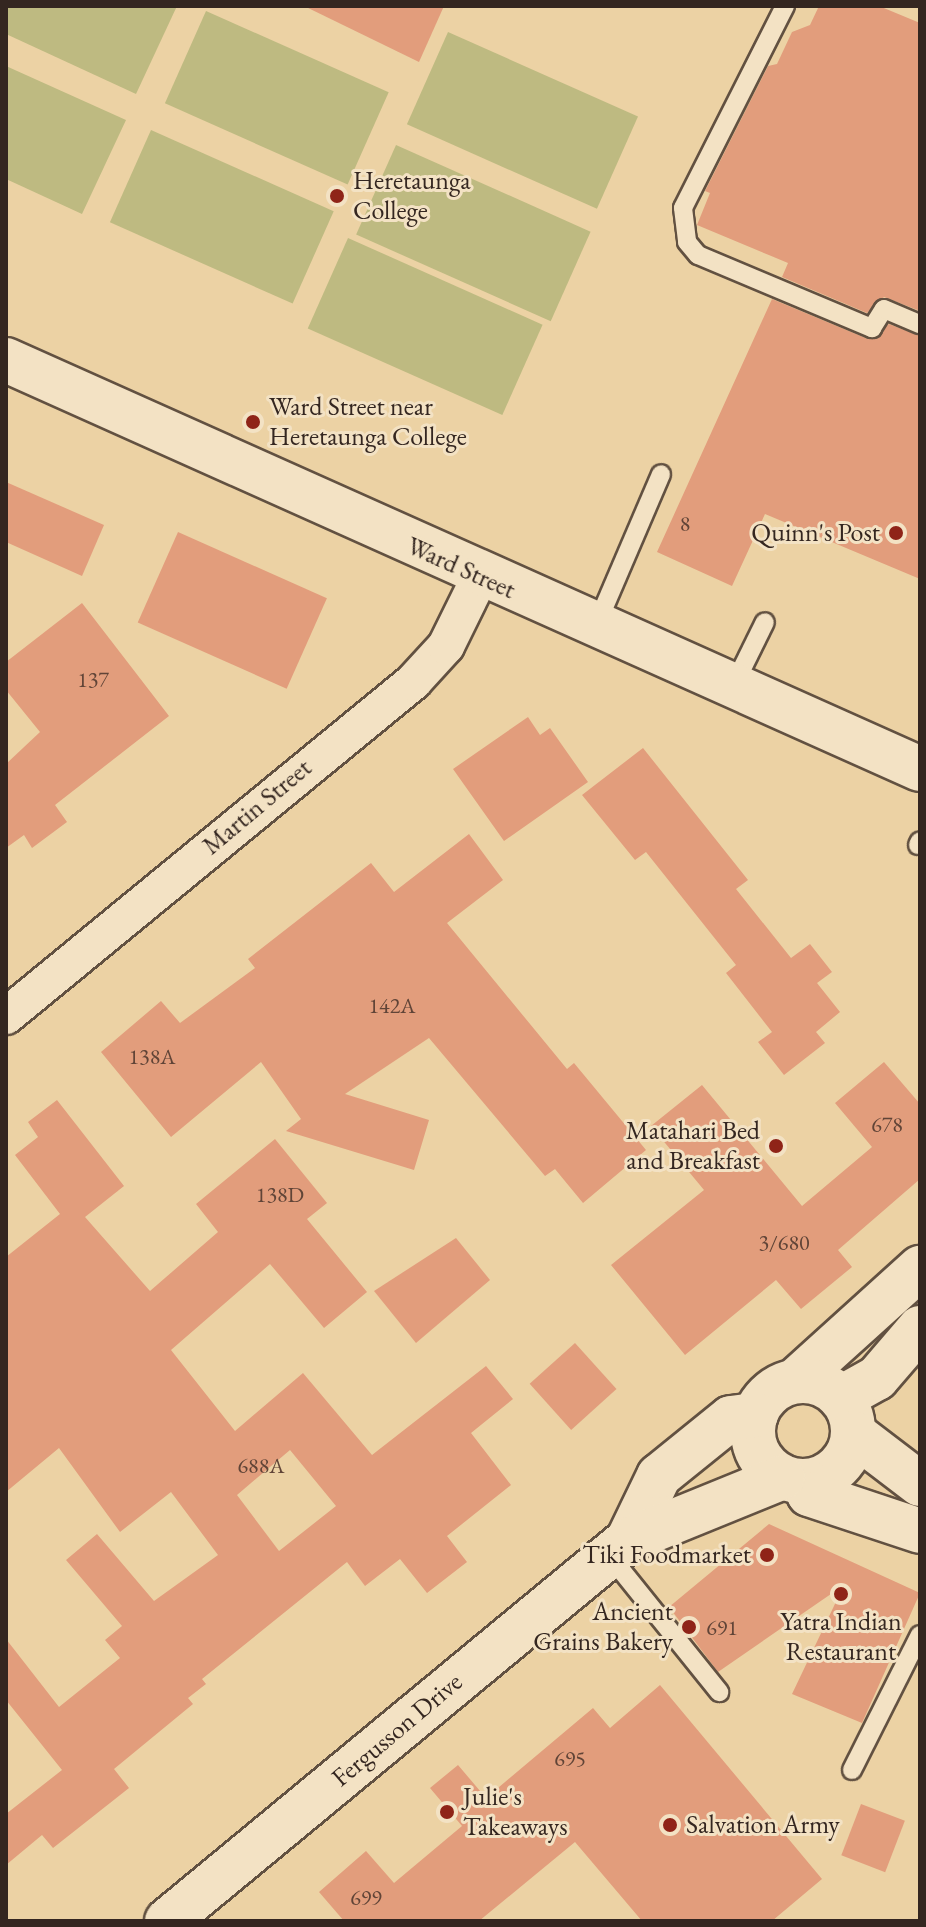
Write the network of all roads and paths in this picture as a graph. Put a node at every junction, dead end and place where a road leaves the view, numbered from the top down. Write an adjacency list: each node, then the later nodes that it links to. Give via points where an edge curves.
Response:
1 (785, 6): 2 (lane, via 683,208 687,242 698,255 872,328 884,309)
2 (920, 324)
3 (6, 360): 5 (main road, Ward Street)
4 (661, 474): 7 (lane)
5 (480, 577): 7 (main road, Ward Street); 10 (street, Martin Street, via 446,646 413,682)
6 (765, 622): 8 (lane)
7 (595, 628): 8 (main road, Ward Street)
8 (733, 687): 9 (main road, Ward Street)
9 (920, 769)
10 (6, 1016)
11 (920, 1268): 13 (main road)
12 (920, 1328): 15 (main road)
13 (795, 1381): 14 (main road, via 771,1392); 15 (main road, via 821,1384)
14 (756, 1415): 16 (main road, via 761,1458); 19 (main road, Fergusson Drive, via 731,1418 659,1476)
15 (847, 1416): 16 (main road, via 838,1464); 17 (main road)
16 (795, 1479): 18 (main road, via 809,1494); 19 (main road, Fergusson Drive)
17 (920, 1484)
18 (920, 1531)
19 (618, 1547): 21 (lane); 23 (main road, Fergusson Drive)
20 (920, 1635): 22 (lane)
21 (719, 1692)
22 (852, 1770)
23 (167, 1921)

